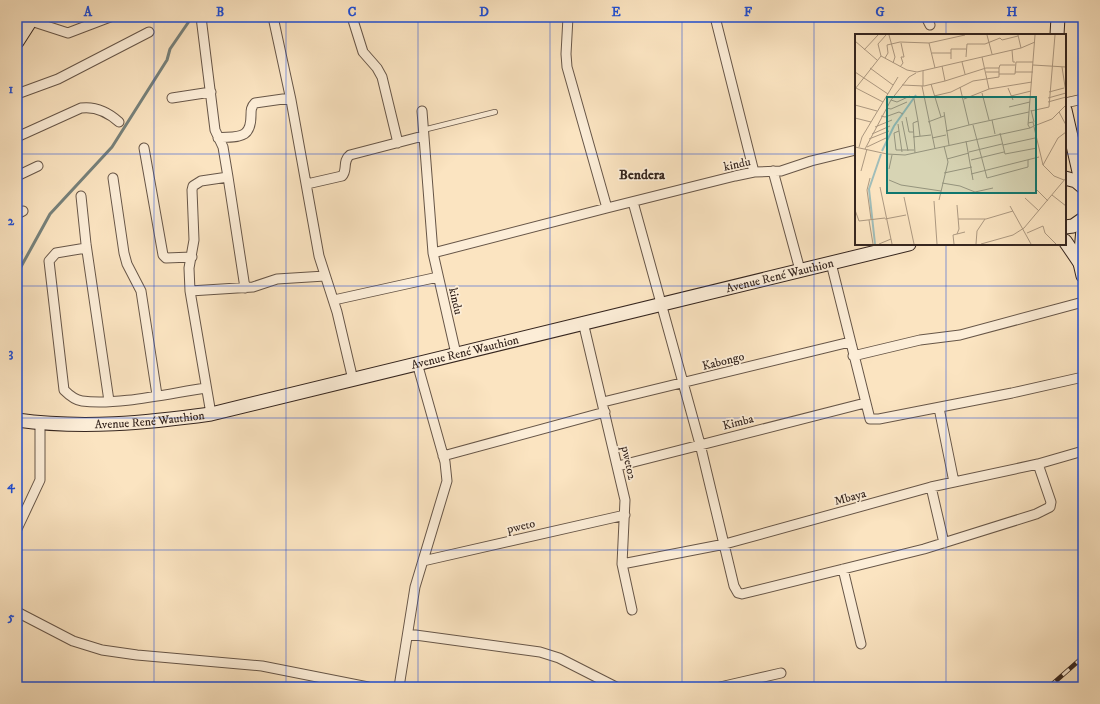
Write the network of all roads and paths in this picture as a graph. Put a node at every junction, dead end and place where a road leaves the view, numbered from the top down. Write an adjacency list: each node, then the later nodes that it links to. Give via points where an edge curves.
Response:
1 (110, 17): 8 (street, via 68,33)
2 (201, 17): 12 (street)
3 (272, 17): 15 (street)
4 (352, 17): 25 (street, via 363,52 382,77)
5 (568, 17): 39 (street, via 567,67)
6 (715, 17): 30 (street)
7 (1058, 17): 10 (street)
8 (32, 19): 11 (street)
9 (149, 32): 13 (street, via 58,80)
10 (1057, 34)
11 (17, 42)
12 (211, 92): 14 (street); 24 (street)
13 (17, 94)
14 (172, 98)
15 (290, 98): 24 (street, via 255,103 251,110 250,130 247,134); 35 (street)
16 (1083, 99): 17 (street)
17 (1066, 103)
18 (422, 111): 22 (street, kindu)
19 (495, 112): 22 (lane)
20 (1066, 114): 36 (street)
21 (119, 122): 23 (street, via 97,108 81,108)
22 (423, 133): 25 (street); 46 (street, kindu)
23 (17, 137)
24 (218, 138): 32 (street, via 223,147)
25 (398, 143): 35 (street, via 350,155 345,162 345,172 342,176)
26 (144, 148): 47 (street, via 163,255 166,258)
27 (855, 150): 29 (street, kindu)
28 (38, 166): 31 (street)
29 (774, 171): 30 (street, kindu); 50 (street)
30 (754, 172): 38 (street, kindu)
31 (17, 176)
32 (228, 177): 47 (street, via 198,181 193,186); 54 (street)
33 (113, 178): 68 (street, via 124,253 141,291)
34 (1066, 178): 36 (street)
35 (307, 184): 51 (street, via 319,256)
36 (1082, 186)
37 (81, 196): 45 (street)
38 (633, 202): 39 (street, kindu); 58 (street)
39 (607, 208): 46 (street, kindu)
40 (1083, 219): 41 (street)
41 (1066, 228)
42 (1083, 228): 49 (street)
43 (1066, 242): 49 (street)
44 (905, 245): 48 (street, Avenue René Wauthion)
45 (86, 248): 69 (street); 69 (street, via 56,253 49,261 62,384 67,393 76,399)
46 (433, 253): 53 (street, kindu)
47 (192, 257): 55 (street, via 189,268)
48 (831, 262): 50 (street, Avenue René Wauthion); 60 (street)
49 (1080, 262): 52 (street)
50 (800, 270): 58 (street, Avenue René Wauthion)
51 (325, 276): 54 (street, via 277,279 260,286); 56 (street)
52 (1083, 276)
53 (438, 277): 56 (street); 61 (street, kindu)
54 (245, 288): 55 (street)
55 (190, 291): 67 (street)
56 (334, 300): 65 (street)
57 (1083, 302): 62 (street, via 960,335 920,340)
58 (662, 303): 59 (street, Avenue René Wauthion); 66 (street)
59 (583, 322): 61 (street, Avenue René Wauthion); 70 (street, pweto2)
60 (850, 342): 62 (street); 66 (street, Kabongo)
61 (456, 354): 63 (street, Avenue René Wauthion)
62 (853, 356): 71 (street)
63 (417, 364): 65 (street, Avenue René Wauthion); 79 (street)
64 (1083, 377): 72 (street)
65 (353, 380): 74 (street, Avenue René Wauthion)
66 (683, 383): 70 (street, Kabongo); 77 (street)
67 (206, 388): 68 (street); 74 (street)
68 (157, 395): 69 (street)
69 (109, 401)
70 (603, 402): 73 (street, pweto2)
71 (865, 403): 72 (street, via 868,417 872,419); 77 (street, Kimba)
72 (939, 408): 82 (street)
73 (605, 412): 79 (street); 81 (street, pweto2)
74 (211, 414): 76 (street, Avenue René Wauthion, via 136,424)
75 (17, 420): 76 (street, Avenue René Wauthion)
76 (40, 423): 85 (street, via 40,480)
77 (700, 444): 81 (street, Kimba); 87 (street)
78 (1083, 452): 80 (street, Mbaya)
79 (443, 456): 88 (street, via 447,472 446,485)
80 (1038, 464): 82 (street, Mbaya); 86 (street, via 1051,501 1050,507 1023,519)
81 (618, 466): 84 (street, pweto2)
82 (954, 482): 83 (street, Mbaya)
83 (931, 487): 86 (street); 87 (street, Mbaya)
84 (625, 515): 88 (street, pweto); 89 (street, pweto2)
85 (17, 529)
86 (944, 543): 90 (street)
87 (725, 544): 89 (street, Mbaya); 90 (street, via 734,586 740,594)
88 (422, 561): 93 (street)
89 (622, 564): 91 (street, pweto2)
90 (844, 569): 94 (street)
91 (632, 610)
92 (19, 613): 96 (street, via 73,641 102,650 262,666)
93 (408, 634): 97 (street); 98 (street, via 540,652 559,658)
94 (861, 644)
95 (781, 672): 99 (street)
96 (368, 687)
97 (399, 687)
98 (616, 687)
99 (720, 687)

